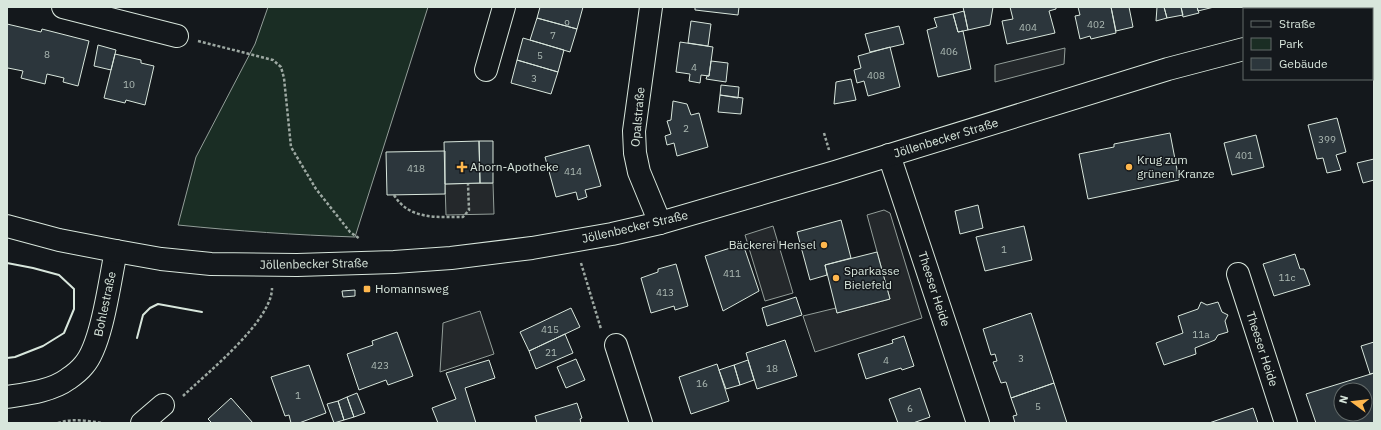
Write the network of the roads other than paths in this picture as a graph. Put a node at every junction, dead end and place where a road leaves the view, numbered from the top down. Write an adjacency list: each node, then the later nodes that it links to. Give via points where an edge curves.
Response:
1 (63, 7): 4 (main road)
2 (504, 7): 6 (main road)
3 (651, 7): 8 (main road, Opalstraße, via 634,131 635,153 640,172)
4 (177, 36)
5 (1243, 48): 7 (main road, Jöllenbecker Straße)
6 (486, 70)
7 (889, 155): 8 (main road, Jöllenbecker Straße); 17 (main road, Theeser Heide)
8 (660, 223): 10 (main road, Jöllenbecker Straße, via 532,248 451,258 340,264 211,264)
9 (7, 226): 10 (main road, Jöllenbecker Straße, via 59,240)
10 (116, 251): 13 (main road, Bohlestraße, via 97,342 85,364 67,380 32,393)
11 (1238, 274): 18 (main road, Theeser Heide)
12 (616, 345): 16 (main road)
13 (7, 397)
14 (163, 405): 15 (main road)
15 (142, 423)
16 (641, 423)
17 (978, 423)
18 (1286, 423)

